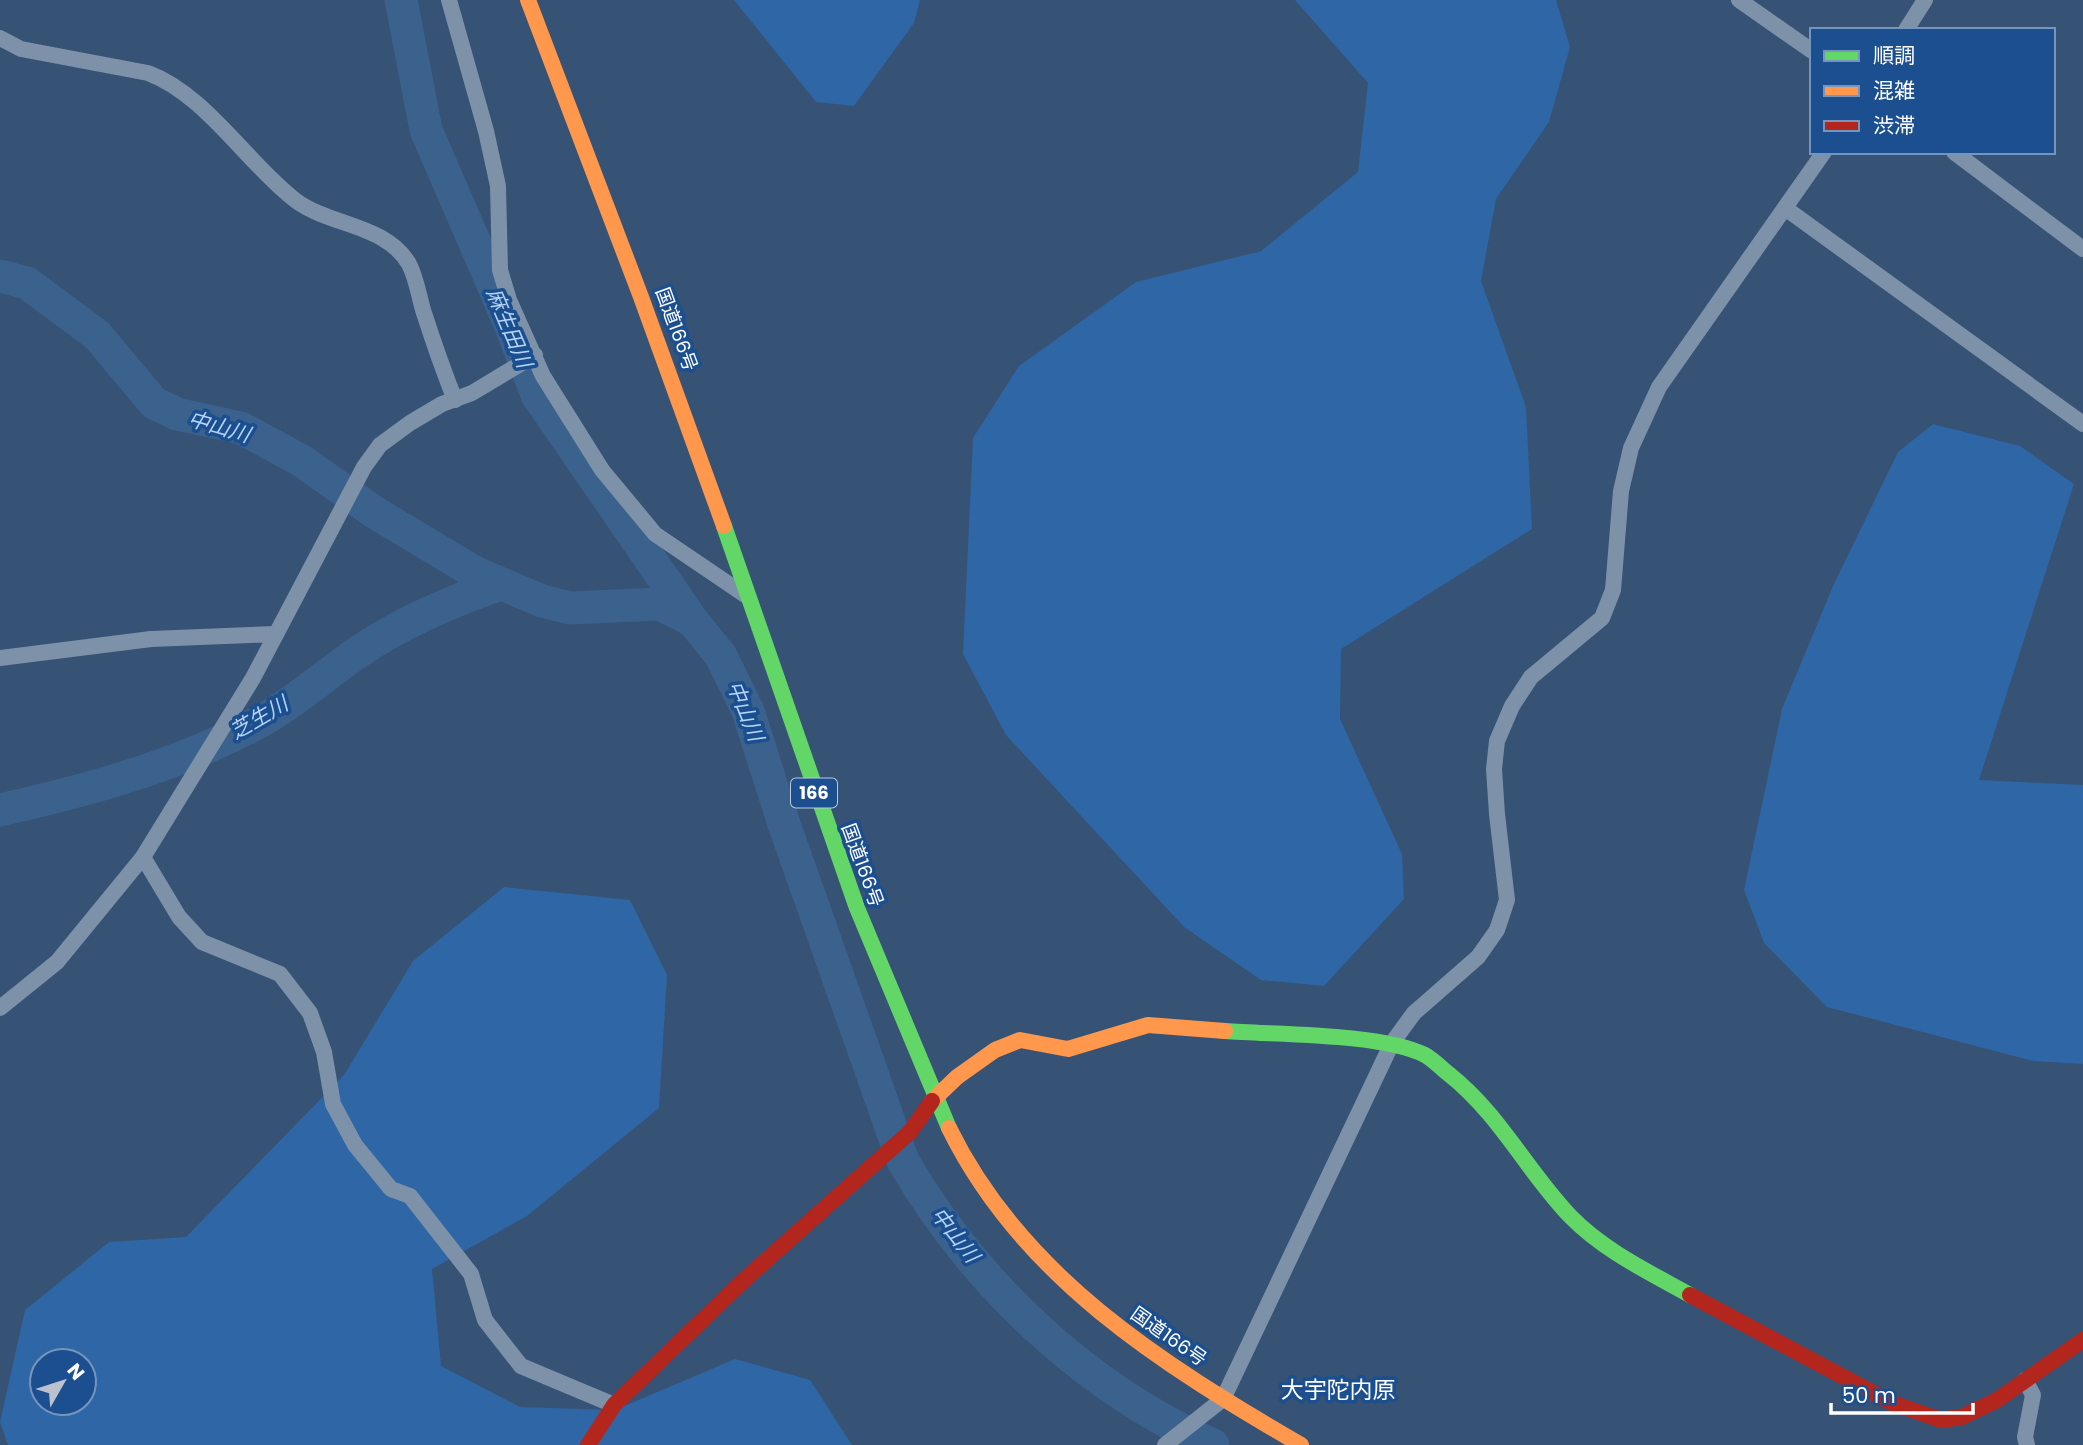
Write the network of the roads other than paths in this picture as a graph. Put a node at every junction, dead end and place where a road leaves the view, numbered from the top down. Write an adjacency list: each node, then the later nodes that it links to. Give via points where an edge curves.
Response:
1 (449, 0): 12 (street, via 498,186 500,270)
2 (528, 0): 15 (main road, 国道166号 / 166, via 648,306)
3 (1739, 0): 7 (street)
4 (1925, 0): 5 (street)
5 (1907, 28)
6 (0, 38): 13 (street, via 21,49 167,80 298,202 389,242 409,264)
7 (1810, 50)
8 (1823, 154): 10 (street)
9 (1957, 154): 11 (street)
10 (1785, 208): 14 (street); 20 (street, via 1659,387 1631,449 1621,493 1614,590 1602,618 1531,677 1497,741 1494,769 1507,900 1497,930 1478,957 1414,1013)
11 (2083, 249)
12 (535, 355): 13 (street); 15 (street, via 543,376 602,470 655,534)
13 (455, 400): 16 (street, via 380,445)
14 (2083, 424)
15 (748, 597): 21 (main road, 国道166号 / 166, via 804,767)
16 (276, 634): 17 (street, via 151,639); 18 (street)
17 (0, 658)
18 (143, 858): 19 (street, via 57,962); 25 (street, via 179,916 202,942 280,974 310,1013 324,1052 333,1104 355,1145 391,1189 410,1196 471,1274 485,1320 521,1366)
19 (0, 1008)
20 (1392, 1043): 21 (main road, via 1148,1025 1068,1049 1020,1040 995,1050); 23 (main road, via 1426,1056 1469,1090 1587,1233 1633,1264 1830,1371 1927,1418 1951,1420 1976,1412); 24 (street)
21 (934, 1098): 24 (main road, 国道166号 / 166, via 992,1203 1032,1251 1110,1321); 25 (main road, via 910,1132 743,1281)
22 (2083, 1340): 23 (main road)
23 (2025, 1380): 29 (street, via 2034,1395)
24 (1223, 1399): 27 (street); 28 (main road, 国道166号 / 166)
25 (614, 1405): 26 (main road)
26 (589, 1445)
27 (1165, 1445)
28 (1301, 1445)
29 (2027, 1445)

